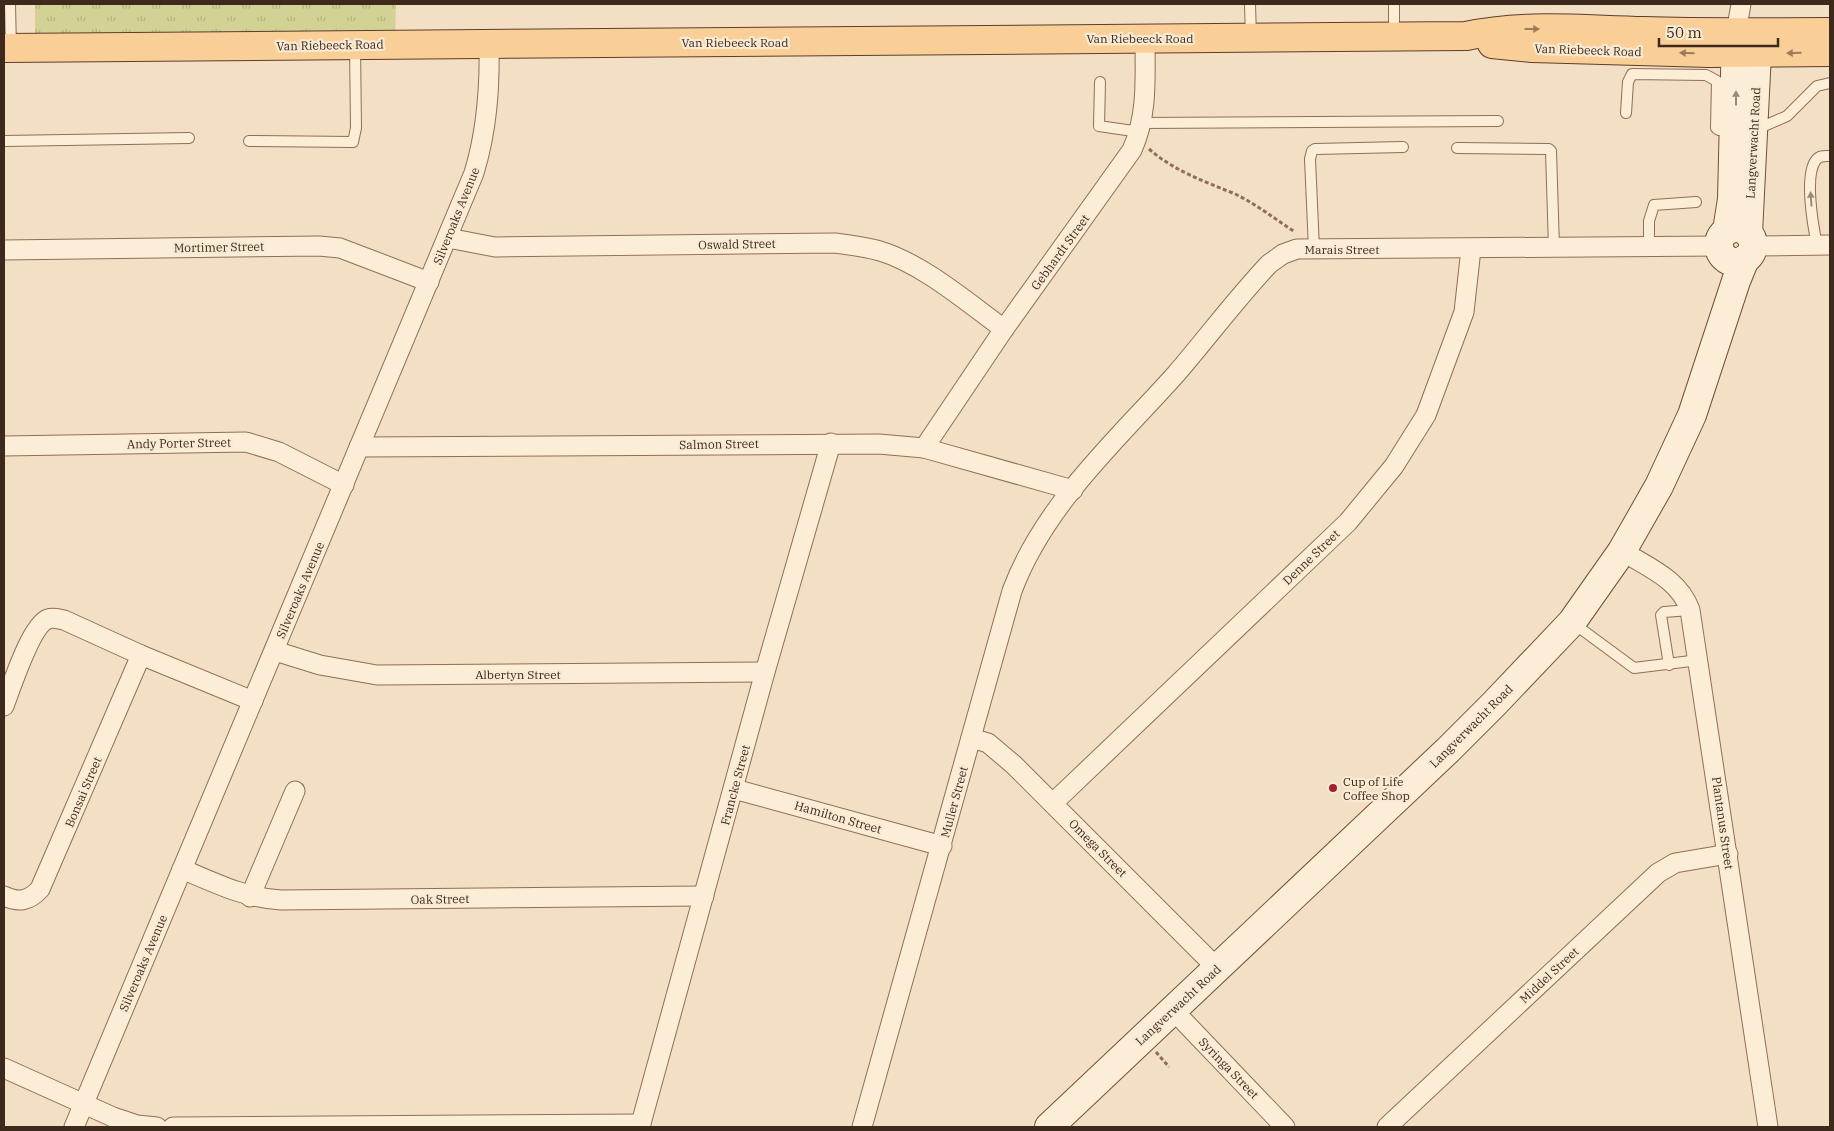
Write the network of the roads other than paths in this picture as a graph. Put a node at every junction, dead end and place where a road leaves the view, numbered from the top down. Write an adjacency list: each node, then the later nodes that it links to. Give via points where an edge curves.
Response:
1 (10, 4): 11 (lane)
2 (1250, 4): 8 (lane)
3 (1394, 4): 6 (lane)
4 (1745, 32): 5 (main road, Van Riebeeck Road); 6 (main road, Van Riebeeck Road, via 1532,28 1494,30 1466,36); 12 (main road, Van Riebeeck Road, one-way to 4); 17 (street, Langverwacht Road)
5 (1830, 32)
6 (1394, 37): 8 (main road, Van Riebeeck Road)
7 (1145, 38): 8 (main road, Van Riebeeck Road); 9 (main road, Van Riebeeck Road); 18 (street, Gebhardt Street)
8 (1251, 38)
9 (489, 44): 10 (main road, Van Riebeeck Road); 26 (street, Silveroaks Avenue, via 489,96 482,148)
10 (355, 45): 11 (main road, Van Riebeeck Road); 21 (lane, via 356,128 353,142)
11 (7, 48)
12 (1830, 52)
13 (1100, 82): 18 (lane, via 1099,126)
14 (1830, 83): 17 (lane, via 1817,86 1787,116)
15 (1626, 112): 17 (lane, via 1628,82 1632,74 1706,74 1717,81 1716,128)
16 (1498, 121): 18 (lane)
17 (1745, 131): 29 (street, Langverwacht Road)
18 (1143, 134): 35 (street, Gebhardt Street)
19 (189, 138): 20 (lane)
20 (4, 141)
21 (249, 141)
22 (1403, 147): 27 (lane, via 1312,151)
23 (1458, 148): 31 (lane, via 1551,151)
24 (1825, 156): 28 (lane, one-way to 24, via 1810,179 1812,167)
25 (1696, 202): 30 (lane, via 1654,205 1649,221)
26 (448, 238): 34 (street, Silveroaks Avenue); 35 (street, Oswald Street, via 495,247 835,243 857,246 881,252 924,273)
27 (1307, 243): 32 (street, Marais Street); 41 (street, Marais Street, via 1269,264)
28 (1823, 245): 29 (street, Marais Street)
29 (1736, 246): 30 (street, Marais Street); 42 (street, Langverwacht Road, via 1717,340 1692,415 1659,486)
30 (1649, 247): 31 (street, Marais Street)
31 (1554, 248): 32 (street, Marais Street)
32 (1471, 249): 55 (street, Denne Street, via 1464,312 1426,415 1394,466 1348,522)
33 (4, 250): 34 (street, Mortimer Street, via 319,246 340,248)
34 (429, 282): 38 (street, Silveroaks Avenue)
35 (1004, 329): 39 (street, Gebhardt Street)
36 (831, 443): 38 (street, Salmon Street); 39 (street, Salmon Street); 49 (street, Francke Street)
37 (4, 446): 40 (street, Andy Porter Street, via 246,442 279,452)
38 (360, 447): 40 (street, Silveroaks Avenue)
39 (924, 448): 41 (street, Salmon Street)
40 (344, 486): 45 (street, Silveroaks Avenue)
41 (1072, 490): 52 (street, Muller Street, via 1024,560 1012,590)
42 (1622, 552): 43 (street, Plantanus Street, via 1673,583 1685,596); 44 (street, Langverwacht Road)
43 (1690, 610): 47 (street, Plantanus Street); 48 (lane, via 1661,615)
44 (1572, 622): 48 (lane, via 1634,668); 62 (street, Langverwacht Road, via 1454,744)
45 (275, 651): 49 (street, Albertyn Street, via 320,665 377,675); 50 (street, Silveroaks Avenue)
46 (140, 655): 50 (street); 51 (street, via 64,620 47,619 31,640); 59 (street, Bonsai Street, via 40,889 24,901)
47 (1699, 660): 48 (lane); 57 (street, Plantanus Street)
48 (1669, 665)
49 (765, 672): 53 (street, Francke Street)
50 (253, 701): 58 (street, Silveroaks Avenue)
51 (4, 706)
52 (971, 738): 55 (street, Omega Street, via 988,743); 56 (street, Muller Street)
53 (734, 788): 56 (street, Hamilton Street); 60 (street, Francke Street)
54 (295, 791): 61 (street)
55 (1053, 802): 62 (street, Omega Street)
56 (942, 846): 71 (street, Muller Street)
57 (1728, 854): 74 (street, Middel Street, via 1675,863 1658,873); 75 (street, Plantanus Street)
58 (182, 869): 61 (street, Oak Street); 65 (street, Silveroaks Avenue)
59 (4, 896)
60 (704, 896): 61 (street, Oak Street, via 281,900); 67 (street, Francke Street)
61 (250, 897)
62 (1217, 968): 63 (street, Langverwacht Road)
63 (1173, 1010): 72 (street, Langverwacht Road); 73 (street, Syringa Street)
64 (4, 1068): 65 (street)
65 (84, 1103): 68 (street, Silveroaks Avenue); 69 (street, via 137,1125)
66 (422, 1126): 67 (street); 70 (street)
67 (640, 1126)
68 (74, 1127)
69 (157, 1127)
70 (173, 1127)
71 (862, 1127)
72 (1048, 1127)
73 (1285, 1127)
74 (1387, 1127)
75 (1768, 1127)

